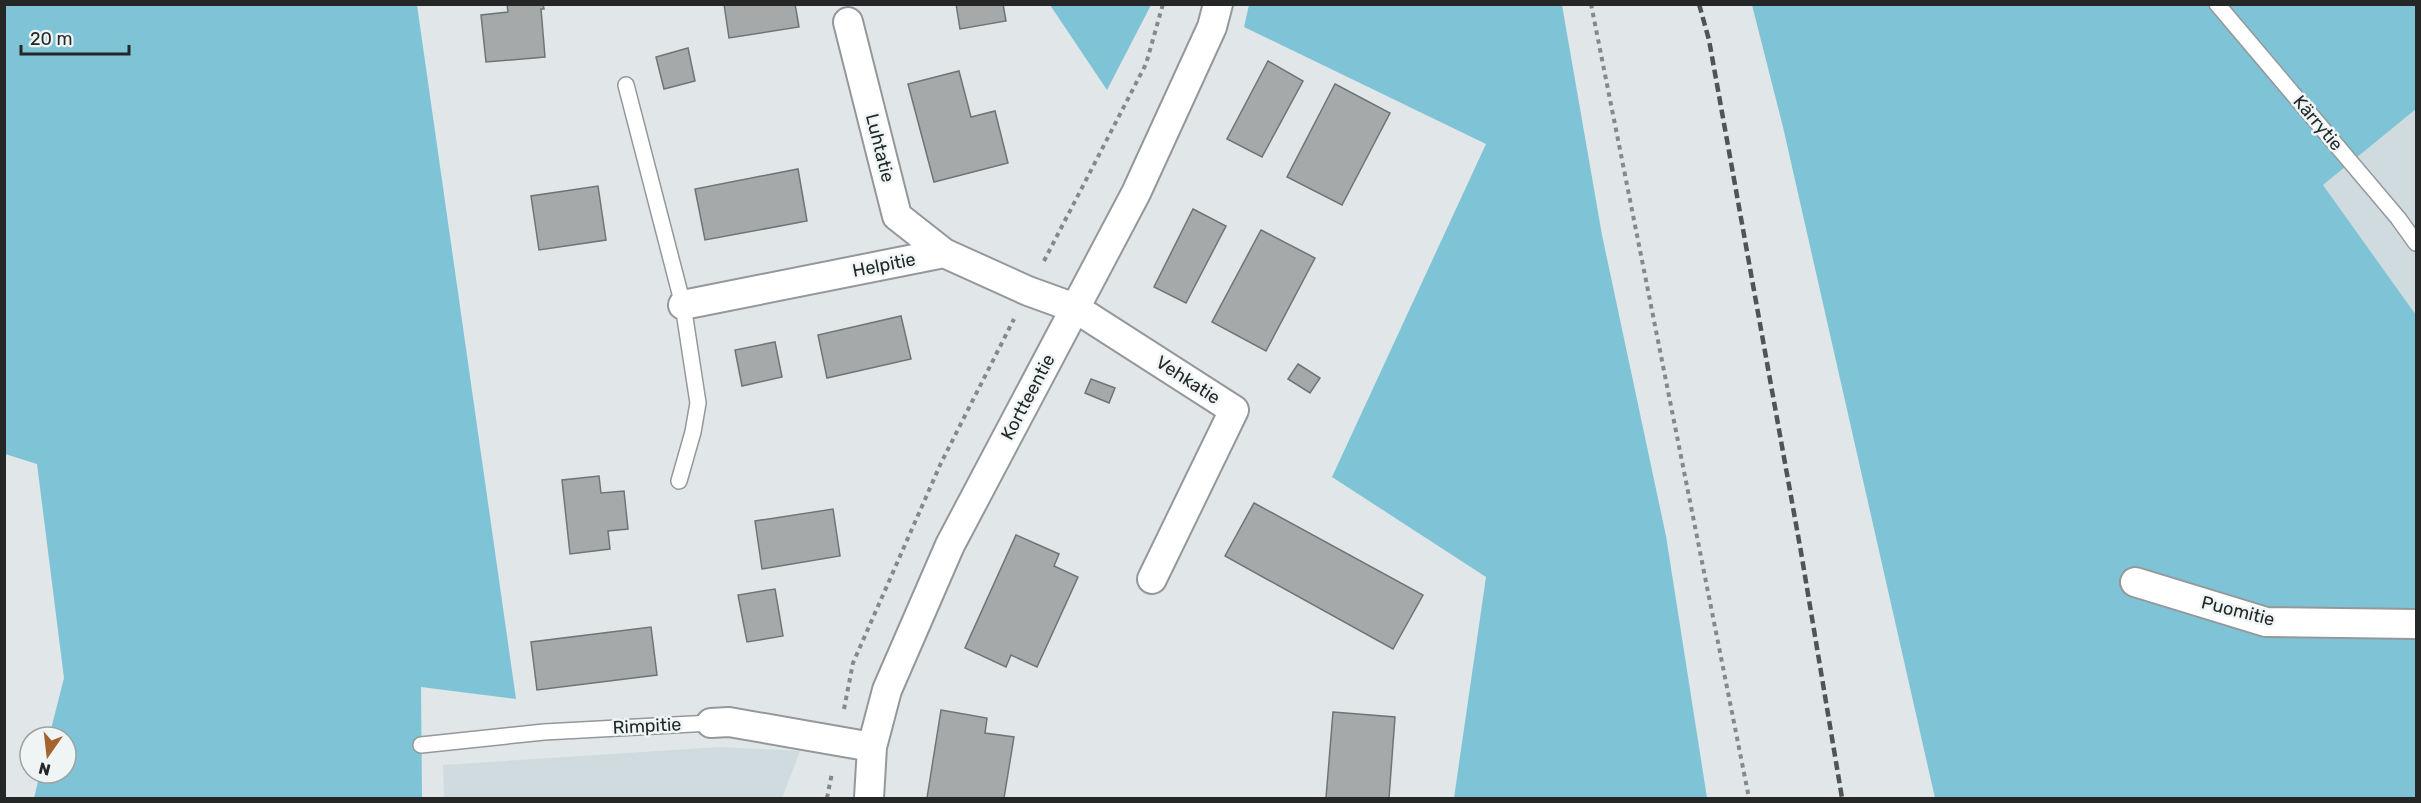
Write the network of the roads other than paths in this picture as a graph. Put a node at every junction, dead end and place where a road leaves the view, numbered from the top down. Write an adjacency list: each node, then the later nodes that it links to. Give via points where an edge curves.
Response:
1 (1218, 4): 8 (street, Kortteentie, via 1212,27 1136,193)
2 (2217, 4): 5 (lane, Kärrytie)
3 (848, 22): 6 (street, Luhtatie, via 897,216)
4 (626, 85): 7 (lane)
5 (2416, 243)
6 (944, 253): 7 (street, Helpitie); 8 (street)
7 (683, 305): 9 (lane, via 698,403)
8 (1075, 308): 10 (street, Vehkatie, via 1234,410); 15 (street, Kortteentie, via 950,545 887,690)
9 (679, 481)
10 (1152, 579)
11 (2135, 582): 12 (street, Puomitie, via 2266,622)
12 (2416, 624)
13 (711, 723): 14 (lane, Rimpitie, via 544,732); 15 (street, Rimpitie, via 729,722)
14 (421, 745)
15 (872, 747): 16 (street, Kortteentie)
16 (868, 798)

